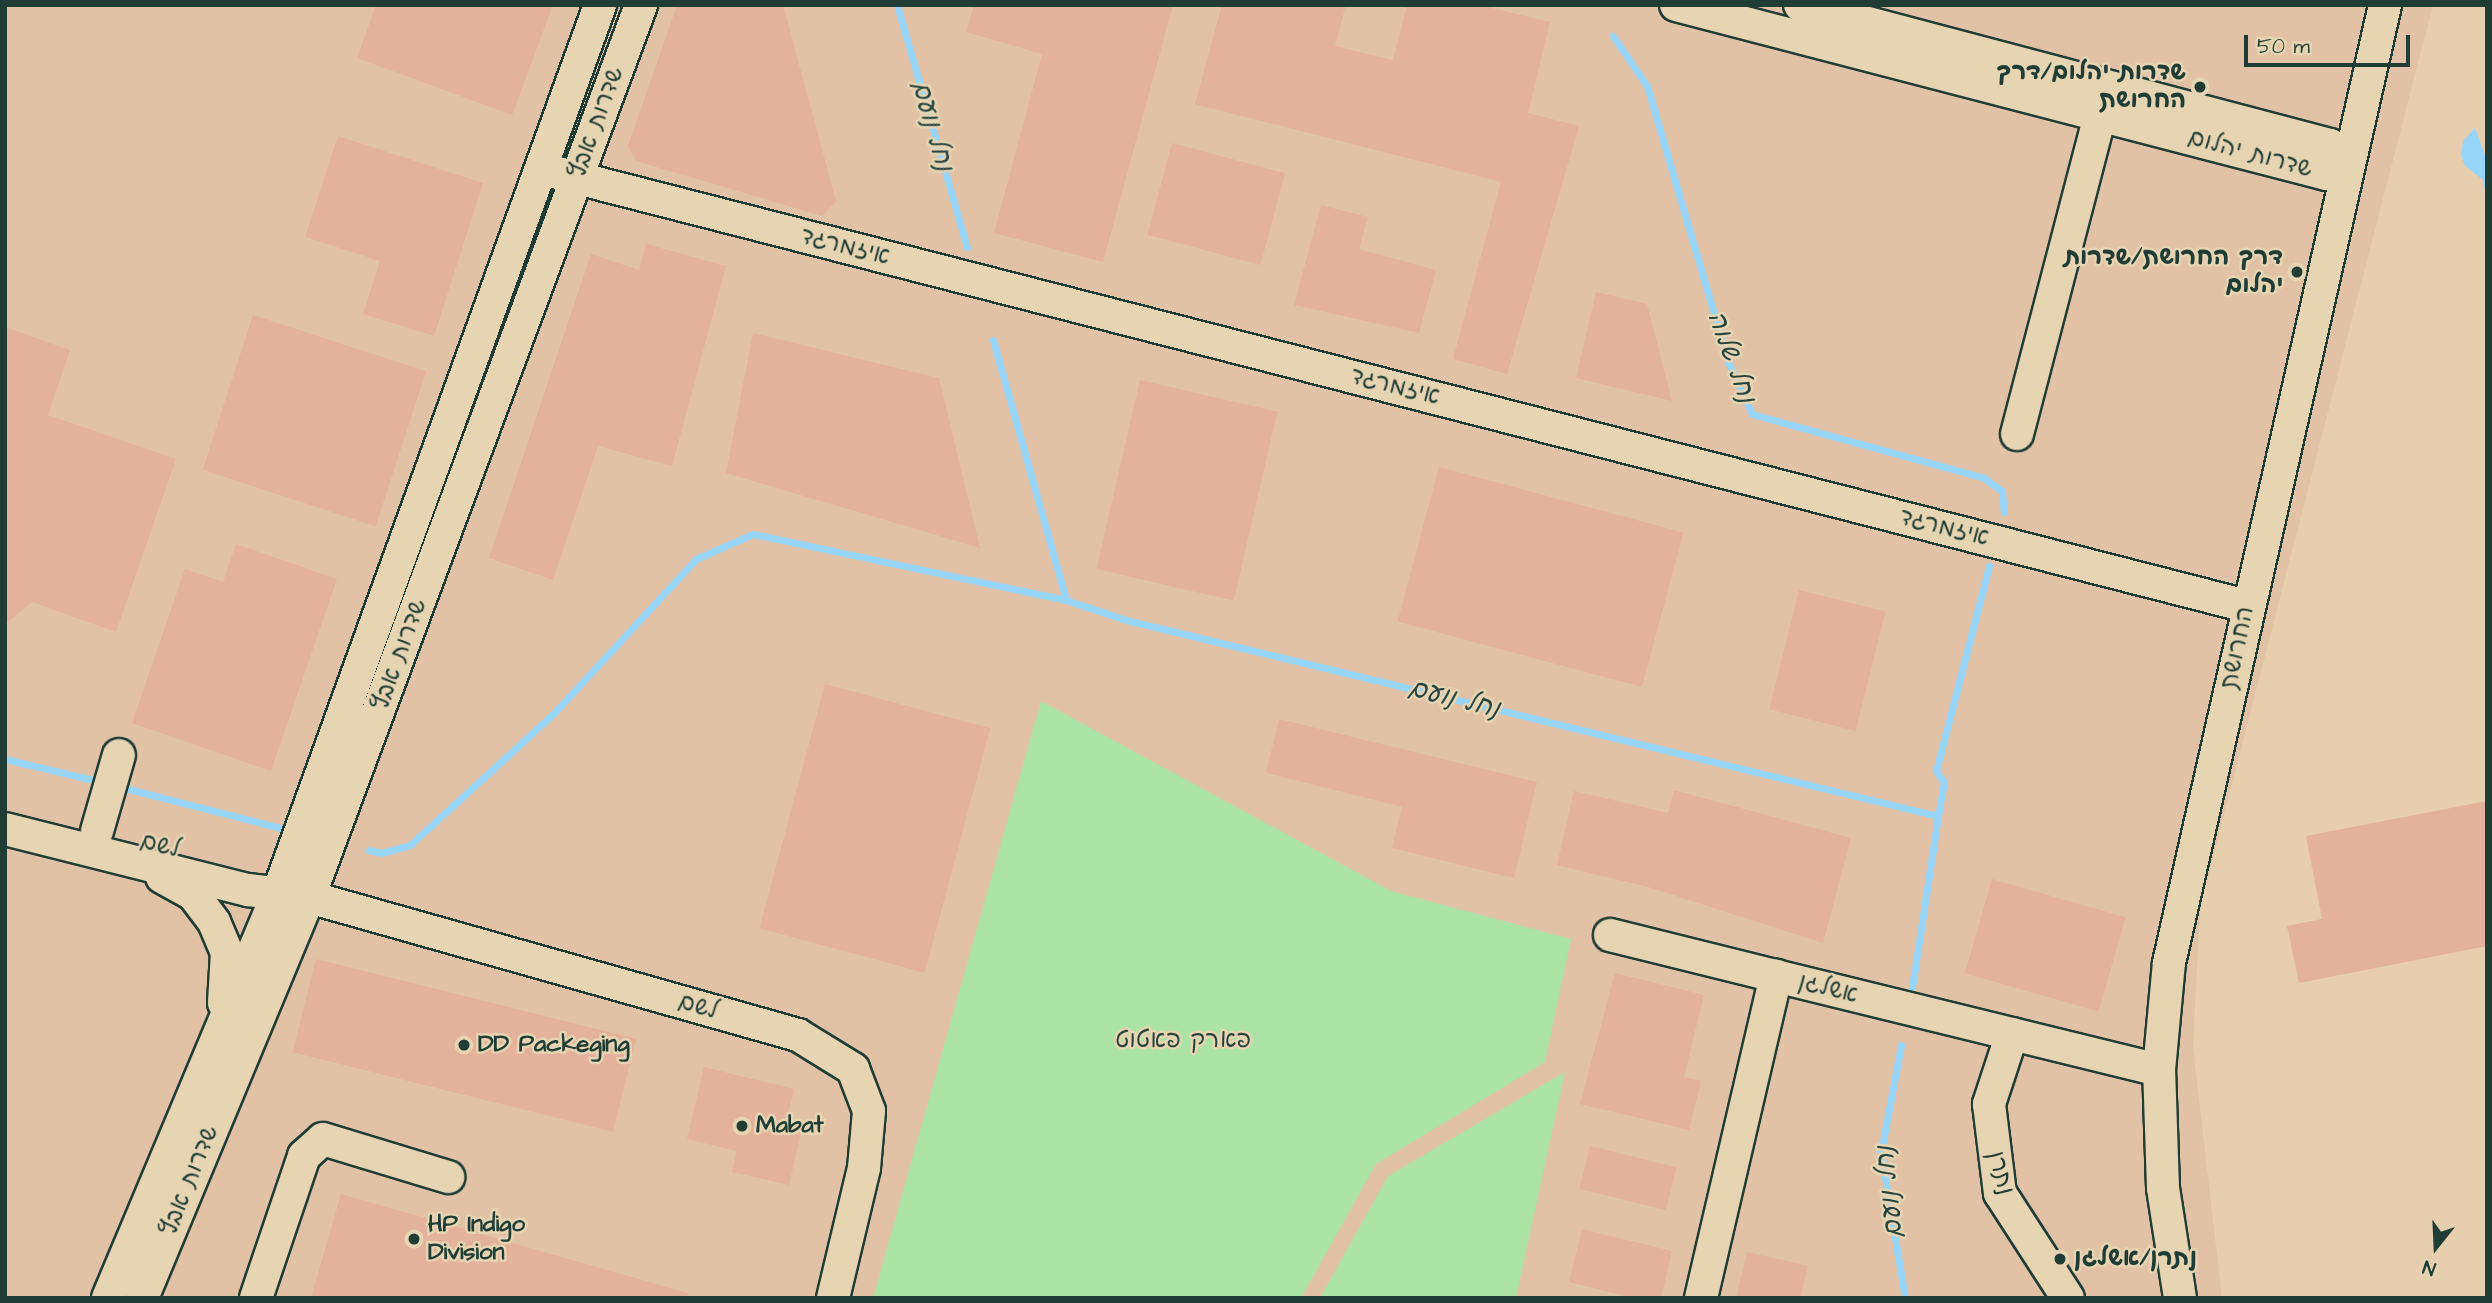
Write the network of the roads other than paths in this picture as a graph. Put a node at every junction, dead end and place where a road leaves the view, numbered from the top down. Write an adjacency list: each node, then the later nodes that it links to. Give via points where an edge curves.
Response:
1 (600, 5): 8 (street, שדרות אבץ)
2 (641, 5): 9 (street, שדרות אבץ)
3 (1676, 5): 6 (street, שדרות יהלום)
4 (1800, 5): 7 (street, שדרות יהלום, via 2330,145)
5 (2385, 5): 7 (street, החרושת)
6 (2099, 115): 7 (street, שדרות יהלום, via 2326,174); 10 (street)
7 (2347, 164): 11 (street, החרושת)
8 (542, 169): 9 (street, איזמרגד); 17 (street, שדרות אבץ)
9 (577, 178): 11 (street, איזמרגד); 18 (street, שדרות אבץ)
10 (2017, 434)
11 (2247, 606): 23 (street, החרושת, via 2169,963)
12 (119, 755): 15 (street)
13 (5, 809): 15 (street, לשם)
14 (5, 828): 16 (street, לשם)
15 (97, 831): 17 (street, לשם)
16 (126, 859): 17 (street, לשם); 22 (street, via 193,894 214,922 227,952)
17 (281, 886): 18 (street, לשם); 22 (street, שדרות אבץ)
18 (309, 897): 26 (street, שדרות אבץ); 28 (street, לשם, via 798,1035 853,1069 869,1111 864,1168)
19 (1610, 935): 20 (street)
20 (1776, 976): 21 (street, אשלגן); 29 (street, אשלגן)
21 (2012, 1034): 23 (street, אשלגן); 30 (street, נתרן, via 1989,1104 2000,1193)
22 (217, 1040): 25 (street, שדרות אבץ)
23 (2160, 1070): 31 (street, החרושת, via 2162,1188)
24 (448, 1177): 27 (street, via 323,1139 304,1156)
25 (108, 1298)
26 (142, 1298)
27 (256, 1298)
28 (833, 1298)
29 (1700, 1298)
30 (2068, 1298)
31 (2180, 1298)

